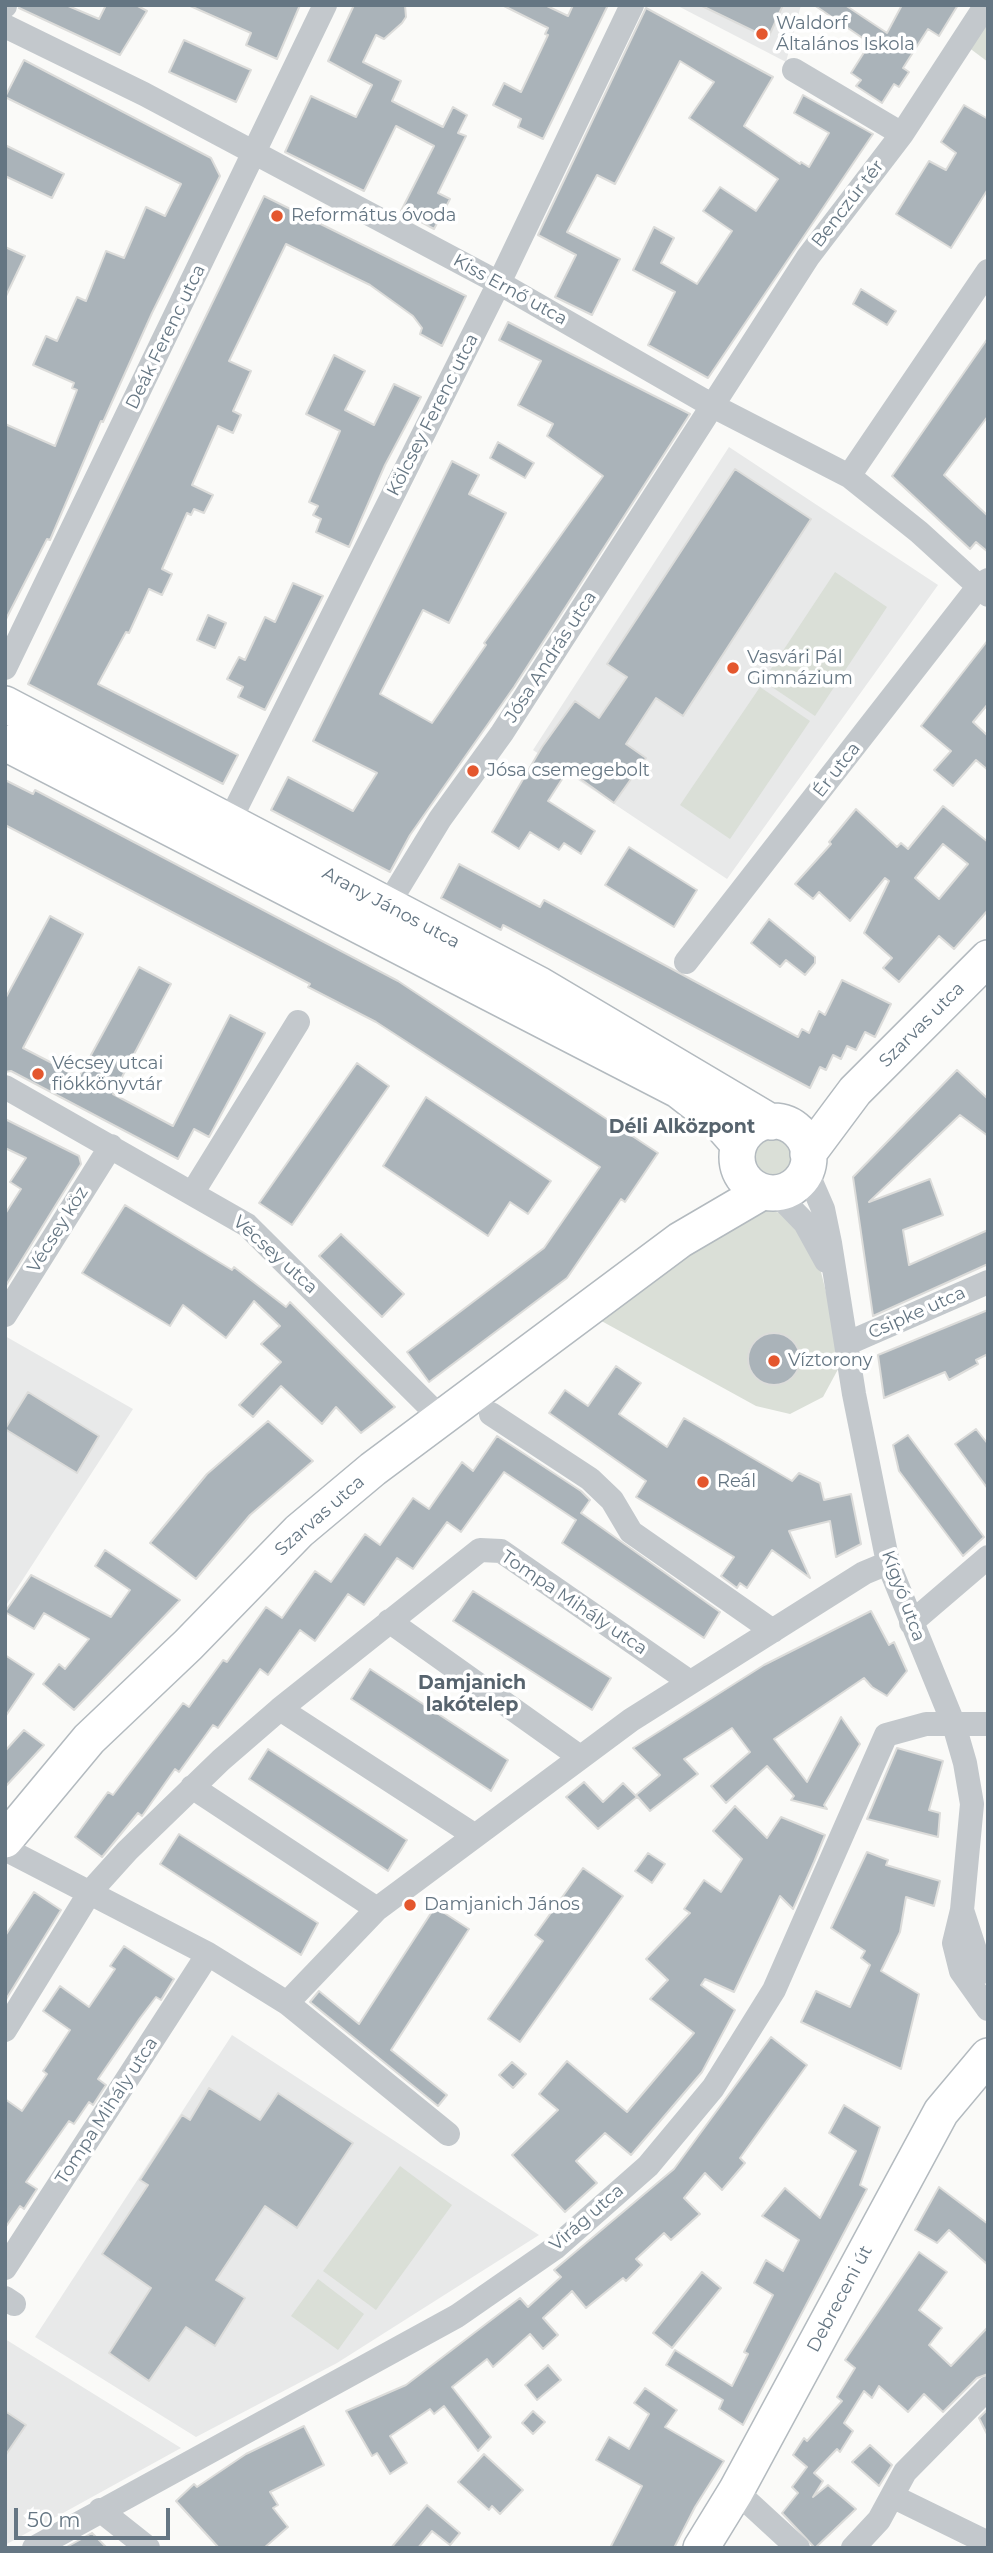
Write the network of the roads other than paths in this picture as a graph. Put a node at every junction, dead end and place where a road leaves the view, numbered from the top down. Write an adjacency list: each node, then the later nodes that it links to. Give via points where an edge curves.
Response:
1 (325, 5): 7 (street, Deák Ferenc utca)
2 (632, 5): 9 (street, Kölcsey Ferenc utca)
3 (986, 5): 6 (street, Benczúr tér)
4 (5, 26): 7 (street, Kiss Ernő utca)
5 (794, 70): 6 (street)
6 (902, 134): 10 (street, Benczúr tér, via 808,257)
7 (255, 154): 9 (street, Kiss Ernő utca); 13 (street, Deák Ferenc utca)
8 (988, 271): 11 (street)
9 (499, 283): 10 (street, Kiss Ernő utca); 16 (street, Kölcsey Ferenc utca)
10 (713, 406): 11 (street, Kiss Ernő utca); 17 (street, Jósa András utca, via 502,733 440,818)
11 (849, 476): 12 (street, Kiss Ernő utca)
12 (985, 587): 19 (street, Ér utca)
13 (5, 668)
14 (5, 704): 16 (street, Arany János utca)
15 (5, 743): 24 (street, Arany János utca, via 678,1090 702,1106)
16 (229, 822): 17 (street, Arany János utca)
17 (387, 906): 22 (street, Arany János utca, via 607,1022)
18 (988, 958): 22 (street, Szarvas utca, via 855,1091)
19 (686, 962)
20 (298, 1022): 25 (street)
21 (5, 1087): 23 (street, Vécsey utca)
22 (794, 1143): 24 (street, via 748,1131); 26 (street, via 794,1186); 28 (street, Kígyó utca, via 823,1209)
23 (111, 1146): 25 (street, Vécsey utca); 30 (street, Vécsey köz)
24 (739, 1156): 26 (street, via 752,1186); 27 (street, Szarvas utca)
25 (192, 1192): 33 (street, Vécsey utca, via 247,1225)
26 (769, 1192): 27 (street, Szarvas utca); 28 (street, Kígyó utca, via 805,1223)
27 (680, 1240): 33 (street, Szarvas utca)
28 (833, 1278): 31 (street, Kígyó utca)
29 (988, 1282): 31 (street, Csipke utca)
30 (5, 1315)
31 (846, 1344): 35 (street, Kígyó utca)
32 (491, 1414): 38 (street, via 590,1479 612,1500 631,1532)
33 (443, 1420): 46 (street, Szarvas utca, via 373,1469 299,1531 89,1739)
34 (988, 1558): 37 (street)
35 (888, 1563): 37 (street, Kígyó utca); 38 (street, via 864,1573)
36 (389, 1620): 39 (street, Tompa Mihály utca, via 480,1550 501,1551); 40 (street, Tompa Mihály utca); 43 (street)
37 (911, 1623): 42 (street, Kígyó utca)
38 (774, 1631): 39 (street)
39 (691, 1682): 43 (street)
40 (280, 1709): 44 (street, Tompa Mihály utca); 45 (street)
41 (988, 1724): 42 (street)
42 (954, 1725): 50 (street, Kígyó utca, via 972,1804); 62 (street, Virág utca, via 926,1724 886,1735 774,1990 713,2088 648,2166 555,2248 457,2316)
43 (580, 1756): 45 (street)
44 (192, 1787): 48 (street, Tompa Mihály utca); 49 (street)
45 (474, 1835): 49 (street)
46 (5, 1840)
47 (5, 1849): 48 (street)
48 (90, 1892): 51 (street); 55 (street, Tompa Mihály utca)
49 (377, 1909): 53 (street)
50 (962, 1910): 52 (street, Kígyó utca); 54 (street, Kígyó utca, via 954,1943 961,1971)
51 (208, 1954): 53 (street); 58 (street, Tompa Mihály utca)
52 (988, 1972)
53 (287, 2003): 57 (street)
54 (988, 2009)
55 (5, 2030)
56 (988, 2056): 60 (street, Debreceni út, via 941,2112)
57 (448, 2134)
58 (5, 2268)
59 (988, 2388): 61 (street, via 905,2472)
60 (733, 2497): 66 (street, Debreceni út); 67 (street); 68 (street)
61 (894, 2497): 63 (street); 69 (street)
62 (100, 2510): 64 (street, Virág utca); 65 (street)
63 (988, 2543)
64 (34, 2548)
65 (148, 2548)
66 (701, 2548)
67 (781, 2548)
68 (798, 2548)
69 (853, 2548)

